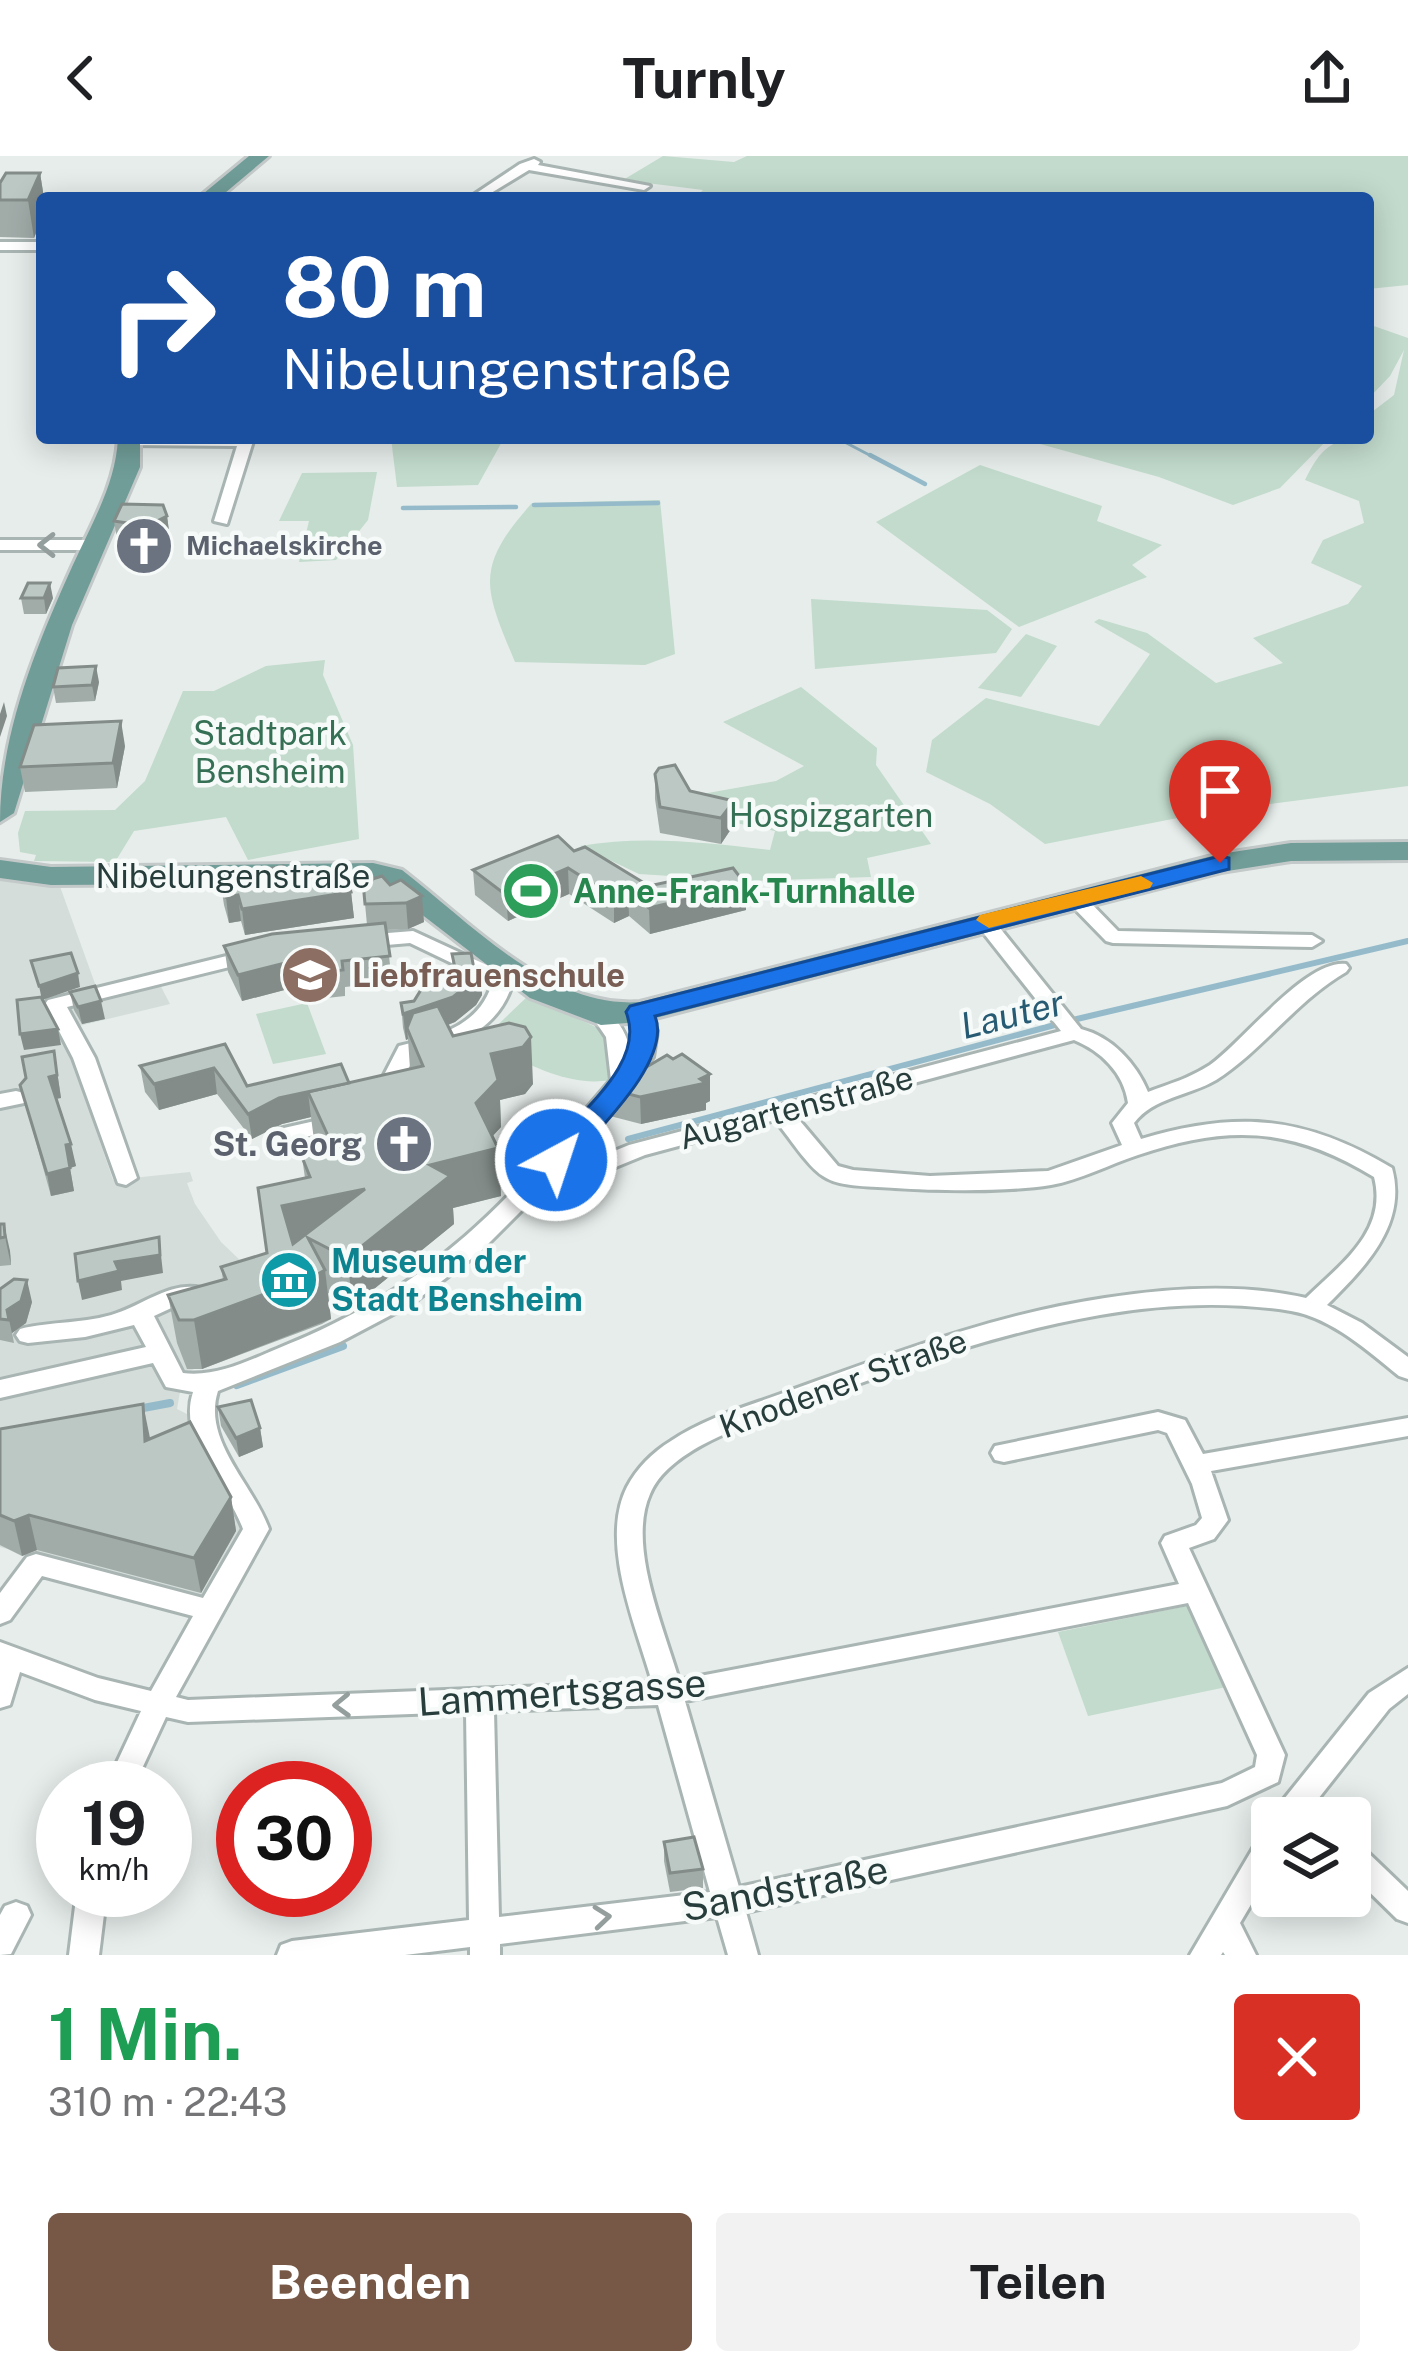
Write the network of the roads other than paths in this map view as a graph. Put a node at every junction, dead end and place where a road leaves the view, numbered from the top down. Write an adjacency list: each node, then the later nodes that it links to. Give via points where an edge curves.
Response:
1 (260, 156): 5 (main road)
2 (545, 157): 3 (street)
3 (524, 166): 4 (street); 6 (street)
4 (644, 186)
5 (215, 192)
6 (484, 192)
7 (0, 246): 8 (street)
8 (36, 246)
9 (129, 444): 12 (main road, via 128,467)
10 (245, 444): 11 (street)
11 (222, 521)
12 (93, 544): 13 (street, one-way to 13); 14 (main road, via 58,626)
13 (0, 545)
14 (0, 813)
15 (1408, 851): 17 (main road, Nibelungenstraße, via 1251,857)
16 (1, 868): 23 (main road, Nibelungenstraße, via 51,876 373,872 417,893)
17 (1076, 899): 18 (main road, Nibelungenstraße); 19 (street, via 1113,938)
18 (984, 922): 24 (main road, Nibelungenstraße); 26 (street)
19 (1312, 941)
20 (339, 944): 23 (street, via 413,937 480,970)
21 (275, 950): 33 (street, via 56,1004)
22 (1339, 968): 28 (street, via 1313,981 1202,1079)
23 (509, 973): 25 (main road, Nibelungenstraße); 30 (street, via 473,1029 406,1051 395,1075 409,1107)
24 (640, 1012): 25 (main road, Nibelungenstraße); 27 (street, via 647,1030 642,1057)
25 (601, 1015): 27 (street, via 621,1046)
26 (1068, 1027): 28 (street, via 1106,1052 1133,1082); 29 (street, Augartenstraße)
27 (622, 1080): 35 (street)
28 (1139, 1105): 31 (street, via 1123,1123)
29 (781, 1113): 31 (street, via 831,1172 930,1184 1050,1178); 35 (street, Augartenstraße, via 637,1150)
30 (284, 1135)
31 (1142, 1146): 32 (street, via 1187,1130 1270,1126 1303,1132)
32 (1384, 1173): 34 (street); 37 (street, via 1394,1205 1386,1229)
33 (126, 1178)
34 (1408, 1186)
35 (524, 1196): 42 (street, via 403,1299)
36 (218, 1294): 38 (street, via 160,1300)
37 (1311, 1307): 41 (street, Knodener Straße); 52 (street, Knodener Straße, via 1170,1298 977,1332 703,1435 647,1476 628,1522)
38 (140, 1313): 39 (street); 40 (street)
39 (28, 1335)
40 (163, 1352): 42 (street, via 175,1381); 43 (street)
41 (1406, 1366)
42 (208, 1385): 48 (street, via 201,1418 256,1529)
43 (0, 1389)
44 (1408, 1427): 46 (street)
45 (1004, 1453): 46 (street, via 1169,1422)
46 (1197, 1464): 47 (street, via 1214,1520 1174,1543)
47 (1196, 1591): 52 (street, Lammertsgasse); 60 (street, Sandstraße, via 1270,1755 1268,1774 1203,1800)
48 (212, 1611): 49 (street, via 36,1564); 55 (street)
49 (0, 1613)
50 (5, 1656): 53 (street); 55 (street, Lammertsgasse)
51 (1407, 1679): 57 (street, via 1379,1701)
52 (668, 1693): 54 (street, Lammertsgasse); 60 (street, Knodener Straße)
53 (0, 1697)
54 (480, 1700): 55 (street, Lammertsgasse, one-way to 55, via 188,1712); 65 (street)
55 (158, 1704): 56 (street)
56 (132, 1761)
57 (1310, 1797)
58 (1371, 1874): 61 (street)
59 (1251, 1880): 64 (street)
60 (727, 1903): 65 (street, Sandstraße, one-way to 60); 69 (street, Knodener Straße)
61 (1408, 1910)
62 (16, 1915): 66 (street)
63 (88, 1917): 67 (street)
64 (1226, 1925): 70 (street); 71 (street)
65 (485, 1942): 68 (street, Sandstraße)
66 (0, 1943)
67 (83, 1955)
68 (292, 1955)
69 (743, 1955)
70 (1205, 1955)
71 (1241, 1955)

